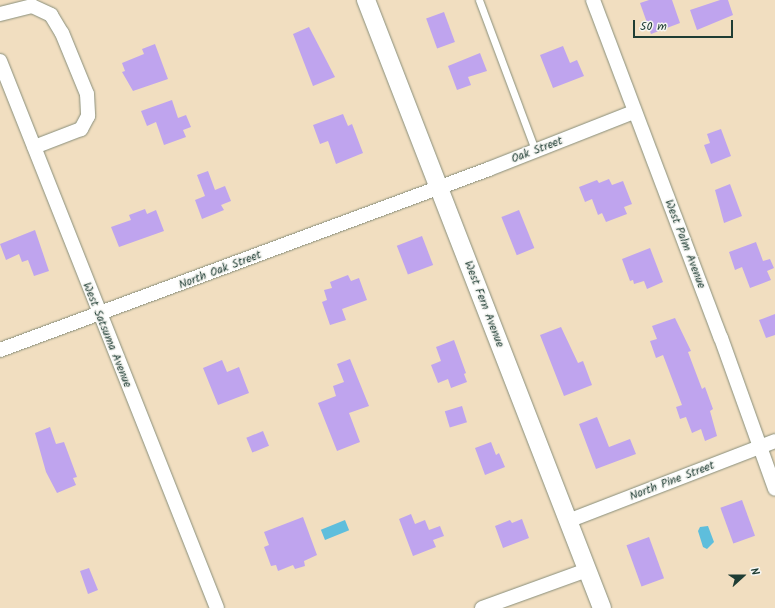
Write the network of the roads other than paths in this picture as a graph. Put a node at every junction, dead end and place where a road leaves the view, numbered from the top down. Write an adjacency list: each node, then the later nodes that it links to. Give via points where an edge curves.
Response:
1 (366, 0): 9 (street, West Fern Avenue)
2 (479, 0): 8 (lane)
3 (593, 0): 6 (street, West Palm Avenue)
4 (0, 14): 7 (street, via 32,6 51,15 62,32 87,94 88,116 81,129)
5 (0, 61): 7 (street, West Satsuma Avenue)
6 (634, 112): 8 (street, Oak Street); 13 (street, West Palm Avenue)
7 (34, 147): 10 (street, West Satsuma Avenue)
8 (535, 150): 9 (street, Oak Street)
9 (438, 187): 10 (street, North Oak Street); 15 (street, West Fern Avenue)
10 (99, 315): 11 (street, North Oak Street); 17 (street, West Satsuma Avenue)
11 (0, 350)
12 (775, 441): 13 (street, North Pine Street)
13 (761, 446): 14 (street, West Palm Avenue); 15 (street, North Pine Street)
14 (775, 489)
15 (568, 521): 16 (street, West Fern Avenue)
16 (588, 570): 18 (street); 19 (street, West Fern Avenue)
17 (217, 608)
18 (482, 608)
19 (602, 608)

